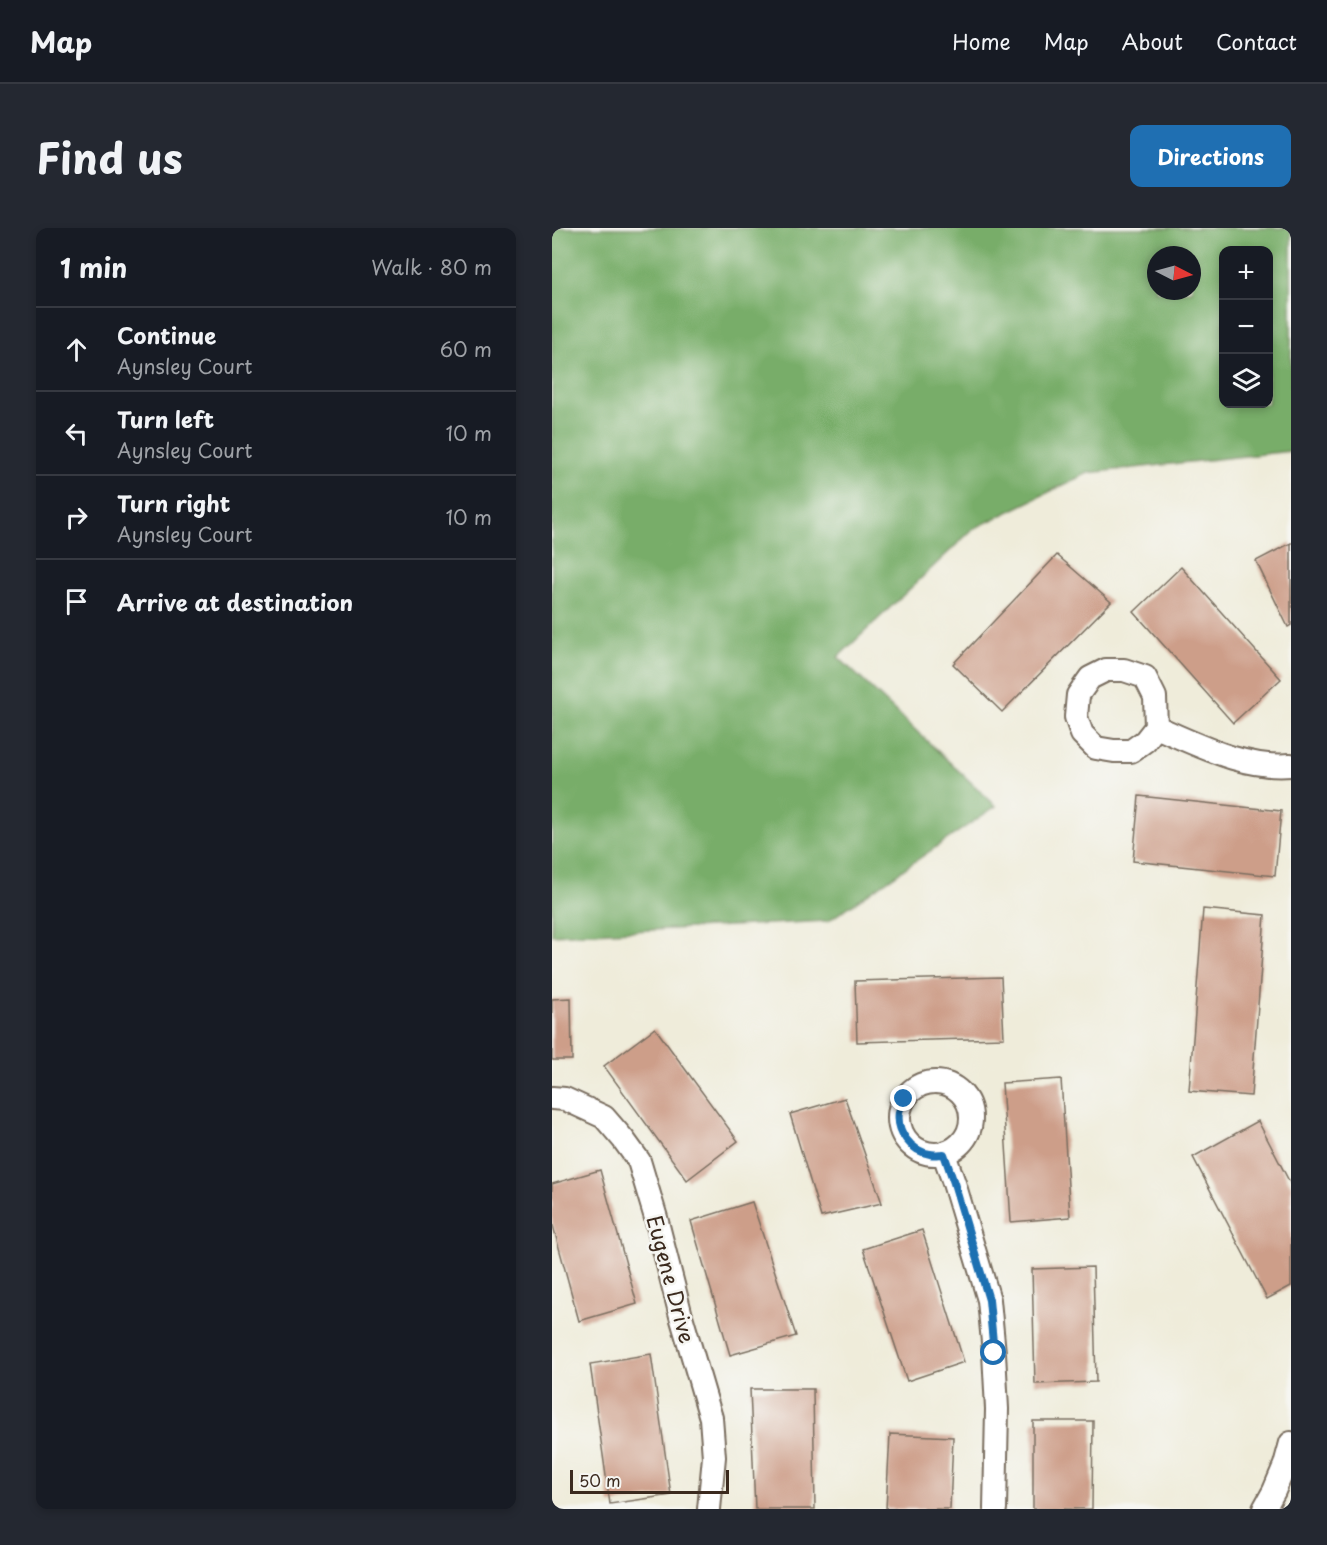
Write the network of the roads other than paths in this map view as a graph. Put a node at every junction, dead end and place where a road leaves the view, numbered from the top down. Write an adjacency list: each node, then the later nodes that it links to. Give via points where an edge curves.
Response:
1 (1156, 727): 2 (street, via 1241,761)
2 (1291, 765)
3 (552, 1098): 6 (street, Eugene Drive, via 604,1117 639,1161 711,1418 714,1457)
4 (944, 1154): 7 (street, via 989,1300 997,1409)
5 (1290, 1448): 8 (street)
6 (709, 1509)
7 (995, 1509)
8 (1264, 1509)

